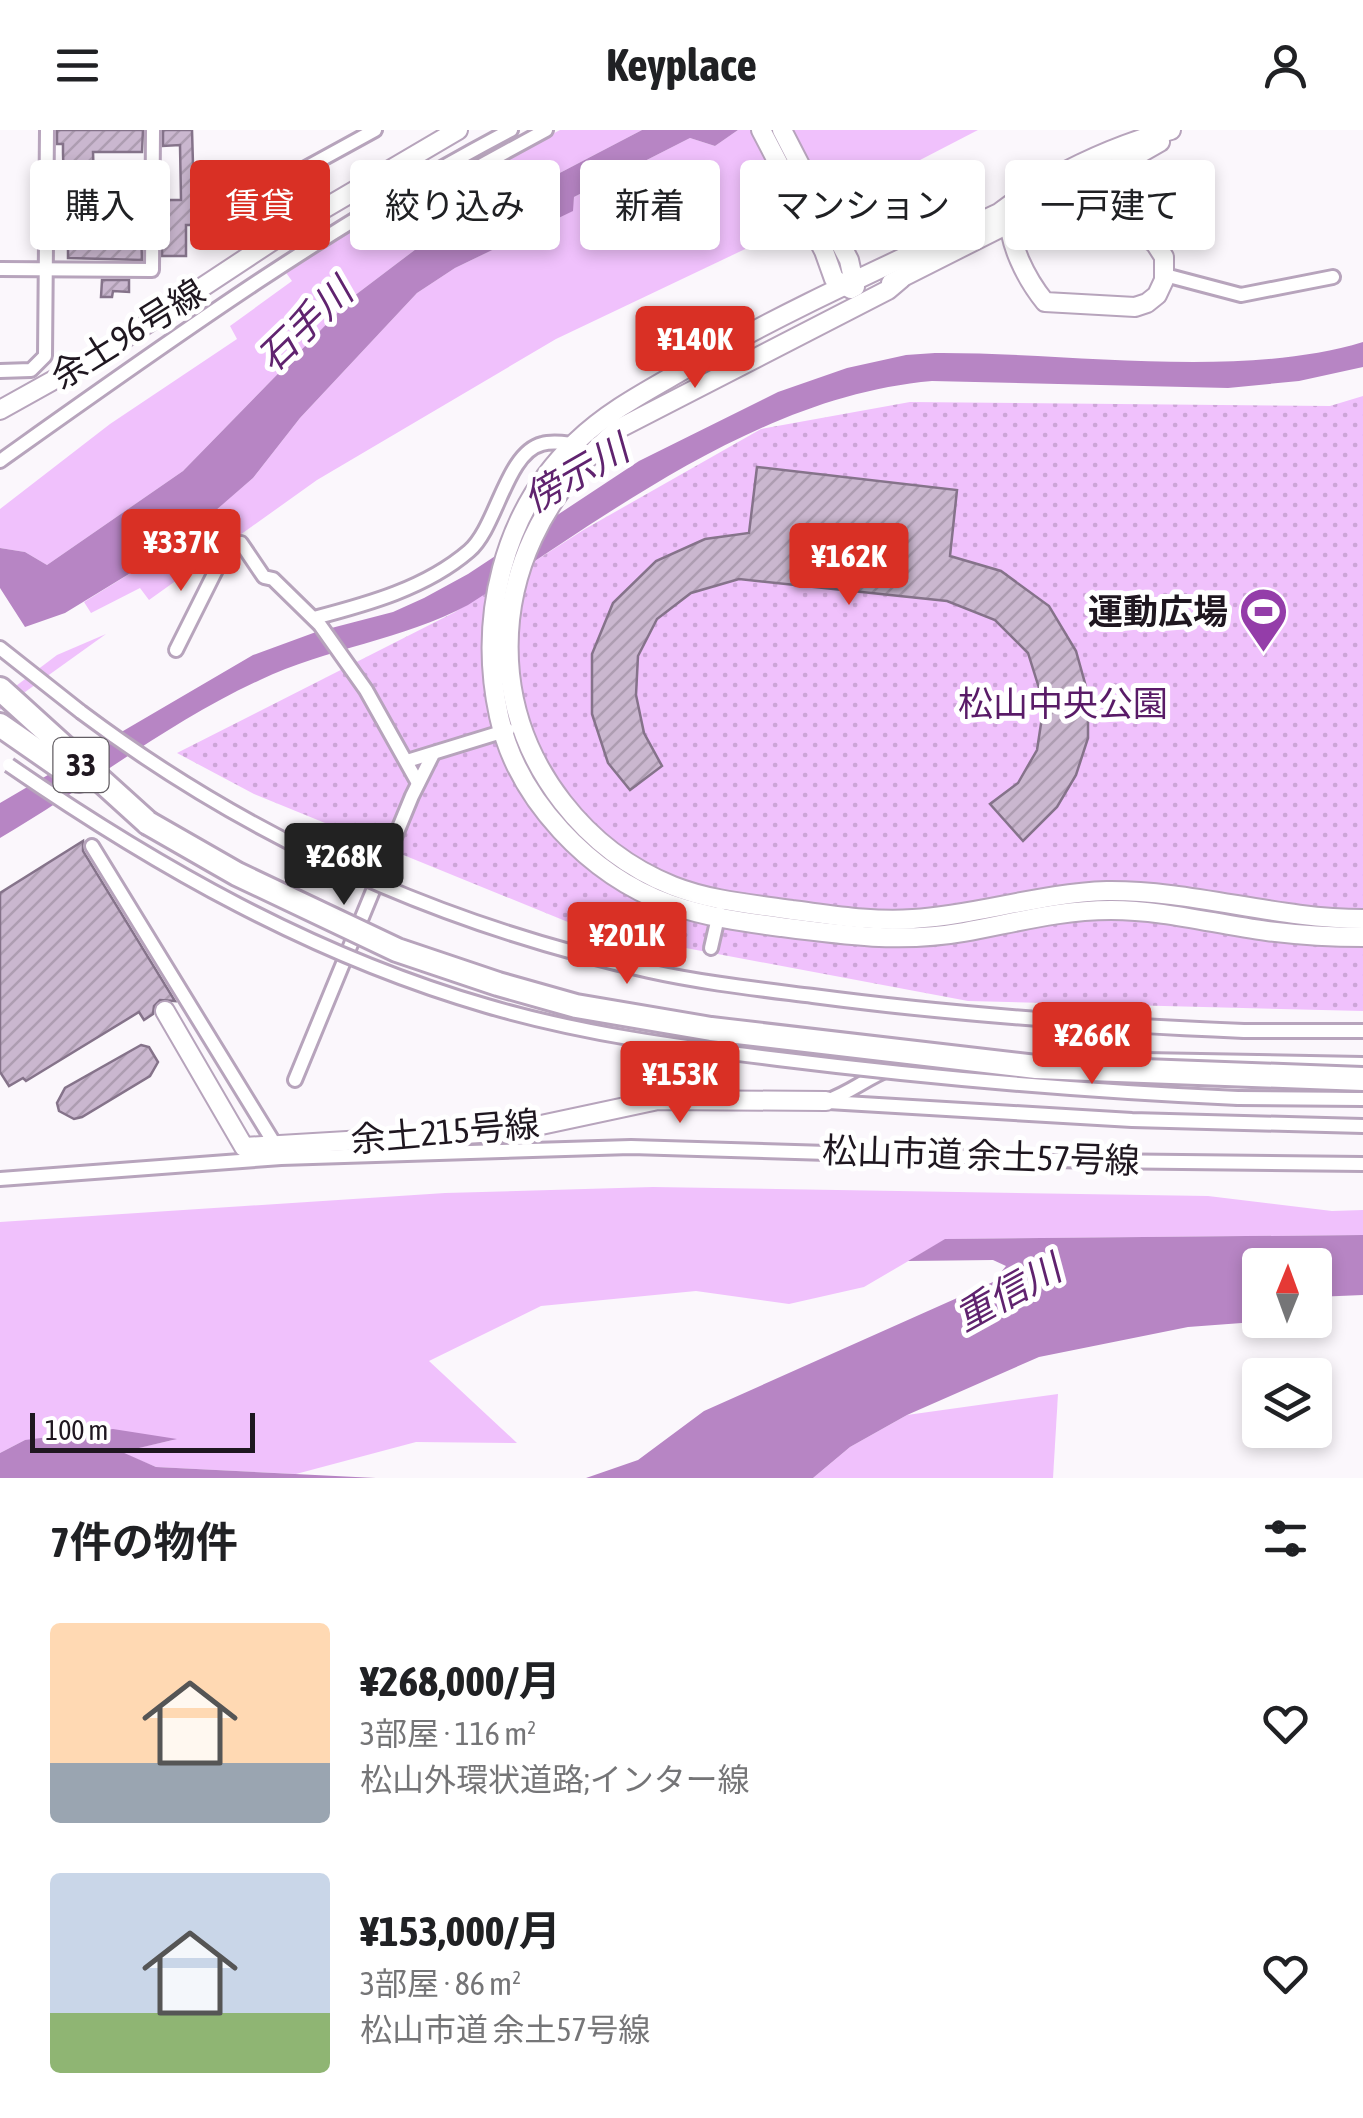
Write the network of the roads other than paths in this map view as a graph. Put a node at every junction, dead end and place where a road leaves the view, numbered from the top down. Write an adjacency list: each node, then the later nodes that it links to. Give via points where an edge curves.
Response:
1 (47, 130): 34 (street)
2 (153, 130): 34 (street, via 152,270)
3 (375, 130): 10 (street)
4 (458, 130): 18 (street, 余土96号線)
5 (511, 130): 12 (street)
6 (546, 130): 13 (street)
7 (761, 130): 14 (street)
8 (782, 130): 15 (street)
9 (1173, 130): 16 (street); 17 (street)
10 (353, 137): 11 (street)
11 (317, 160)
12 (457, 160)
13 (491, 160)
14 (780, 160)
15 (794, 160)
16 (1094, 160)
17 (1125, 160)
18 (330, 205)
19 (1005, 216): 32 (street)
20 (1005, 219): 22 (street)
21 (350, 221): 44 (street)
22 (985, 235)
23 (985, 239): 30 (street, via 1002,241)
24 (259, 250): 42 (street, 余土96号線, via 104,352)
25 (841, 250): 31 (street)
26 (960, 250): 37 (street)
27 (1018, 250): 30 (street)
28 (1160, 250): 35 (street)
29 (824, 251): 38 (street, via 834,279); 39 (street, via 823,280)
30 (1019, 256): 35 (street, via 1045,302 1055,304 1135,307 1157,295)
31 (849, 260): 32 (street); 38 (street)
32 (884, 267): 38 (street)
33 (0, 269): 34 (street)
34 (48, 269): 41 (street, via 45,356 31,370)
35 (1165, 275): 36 (street, via 1241,295)
36 (1333, 277)
37 (902, 280): 38 (street); 40 (street)
38 (851, 286): 39 (street); 40 (street)
39 (804, 304): 43 (street, via 607,415)
40 (844, 311): 52 (street, via 618,429 577,467 520,566 510,617)
41 (0, 371)
42 (0, 410)
43 (574, 444): 47 (street, via 529,450 482,536 436,574); 52 (street, via 541,484 502,563 492,666)
44 (0, 462)
45 (241, 544): 47 (street, via 264,577)
46 (223, 556): 49 (street)
47 (317, 621): 54 (street)
48 (0, 648): 64 (street, bridge, via 208,798 309,854 452,914 568,950 702,980 874,1004 1038,1020)
49 (176, 650)
50 (8, 697): 57 (highway, 33)
51 (1, 725): 57 (highway, 33)
52 (511, 729): 53 (street); 59 (street, via 541,805 588,856 668,904)
53 (433, 754): 54 (street); 56 (street)
54 (407, 761): 56 (street)
55 (5, 762): 68 (street, bridge, via 169,868 258,916 383,971 486,1006 640,1040 869,1070 1032,1086)
56 (418, 783): 67 (street)
57 (148, 822): 66 (highway, 33, bridge, via 237,874 397,950 576,1006 711,1029 1036,1067)
58 (92, 846): 71 (street)
59 (720, 910): 60 (street, via 912,920 1057,894 1124,892); 61 (street, via 872,938 964,932 1059,912 1124,910); 62 (street)
60 (1363, 918)
61 (1363, 936)
62 (711, 948)
63 (165, 1012): 72 (street)
64 (1363, 1031)
65 (1363, 1064): 69 (street, via 1104,1059 1064,1076 897,1064)
66 (1363, 1079)
67 (295, 1080)
68 (1363, 1099)
69 (826, 1102): 70 (street, 余土215号線); 71 (street, 余土215号線, via 658,1100 513,1131)
70 (1363, 1126)
71 (279, 1152): 72 (street, 余土215号線); 73 (street, 松山市道 余土57号線, via 631,1146)
72 (246, 1154): 74 (street)
73 (1363, 1164)
74 (0, 1179)

